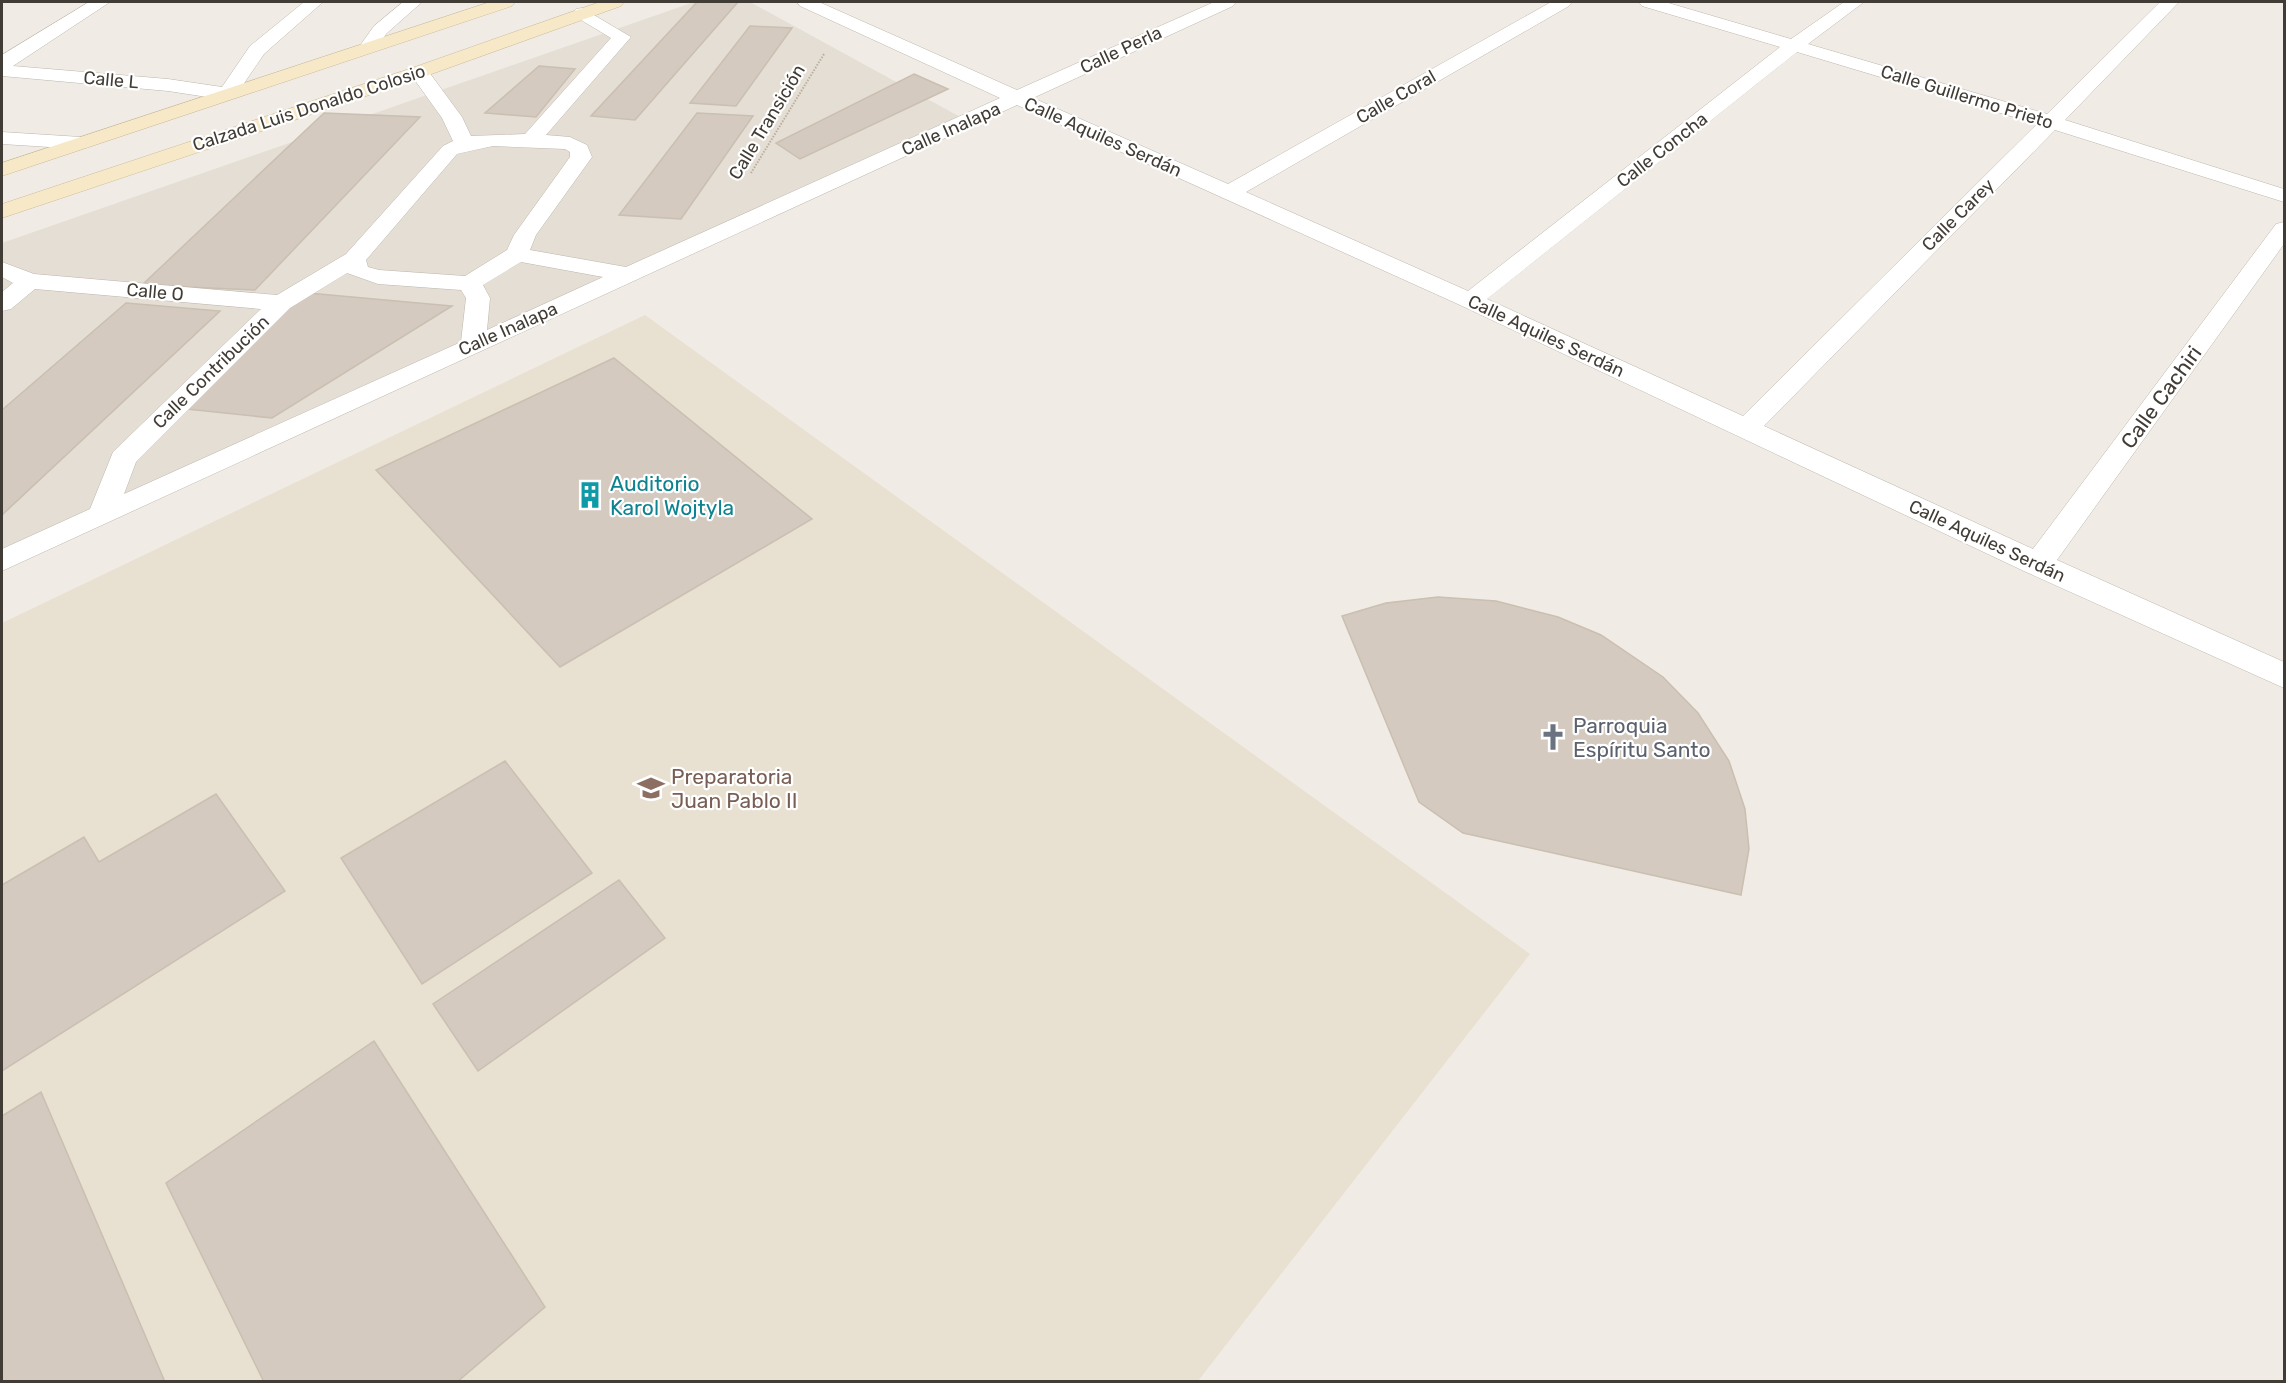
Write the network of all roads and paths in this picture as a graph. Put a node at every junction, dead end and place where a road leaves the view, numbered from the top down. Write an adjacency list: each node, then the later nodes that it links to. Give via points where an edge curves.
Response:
1 (101, 2): 16 (street)
2 (314, 2): 18 (street, via 257,50)
3 (413, 2): 15 (street)
4 (615, 2): 12 (main road, Calzada Luis Donaldo Colosio)
5 (806, 2): 13 (street, Calle Aquiles Serdán)
6 (1227, 2): 19 (street, Calle Perla)
7 (1563, 2): 26 (street, Calle Coral)
8 (1648, 2): 14 (street, Calle Guillermo Prieto)
9 (1855, 2): 14 (street, Calle Concha)
10 (2170, 2): 20 (street, Calle Carey)
11 (522, 11): 12 (main road, Calzada Luis Donaldo Colosio); 15 (main road, Calzada Luis Donaldo Colosio); 17 (main road, Calzada Luis Donaldo Colosio)
12 (582, 13): 23 (street, via 622,38)
13 (845, 20): 19 (street, Calle Aquiles Serdán); 30 (path, Calle Transición)
14 (1794, 45): 20 (street, Calle Guillermo Prieto); 37 (street, Calle Concha)
15 (368, 47): 18 (main road, Calzada Luis Donaldo Colosio)
16 (3, 62): 18 (street, Calle L, via 3,71)
17 (419, 72): 22 (street, via 452,117); 28 (main road, Calzada Luis Donaldo Colosio)
18 (227, 94): 24 (main road, Calzada Luis Donaldo Colosio)
19 (1016, 99): 26 (street, Calle Aquiles Serdán); 30 (street, Calle Inalapa)
20 (2050, 122): 27 (street, Calle Guillermo Prieto); 41 (street, Calle Carey)
21 (2, 138): 24 (street)
22 (464, 142): 23 (street); 32 (street, Calle Contribución, via 450,150)
23 (529, 142): 31 (street, via 570,143 580,149 581,157 525,235)
24 (81, 143): 25 (main road, Calzada Luis Donaldo Colosio)
25 (2, 170)
26 (1230, 192): 37 (street, Calle Aquiles Serdán)
27 (2284, 196)
28 (2, 211)
29 (2284, 229): 44 (street, Calle Cachiri)
30 (711, 238): 34 (street, Calle Inalapa)
31 (517, 254): 34 (street); 36 (street)
32 (354, 259): 36 (street, via 357,271 378,277); 38 (street, Calle Contribución)
33 (2, 269): 35 (street, Calle O)
34 (630, 275): 40 (street, Calle Inalapa)
35 (30, 281): 38 (street, Calle O); 39 (street)
36 (470, 283): 40 (street, via 478,297)
37 (1470, 301): 41 (street, Calle Aquiles Serdán)
38 (281, 303): 42 (street, Calle Contribución, via 123,458)
39 (2, 304)
40 (473, 345): 42 (street, Calle Inalapa)
41 (1746, 429): 44 (street, Calle Aquiles Serdán)
42 (102, 515): 43 (street, Calle Inalapa)
43 (2, 561)
44 (2037, 565): 45 (street, Calle Aquiles Serdán)
45 (2284, 676)

